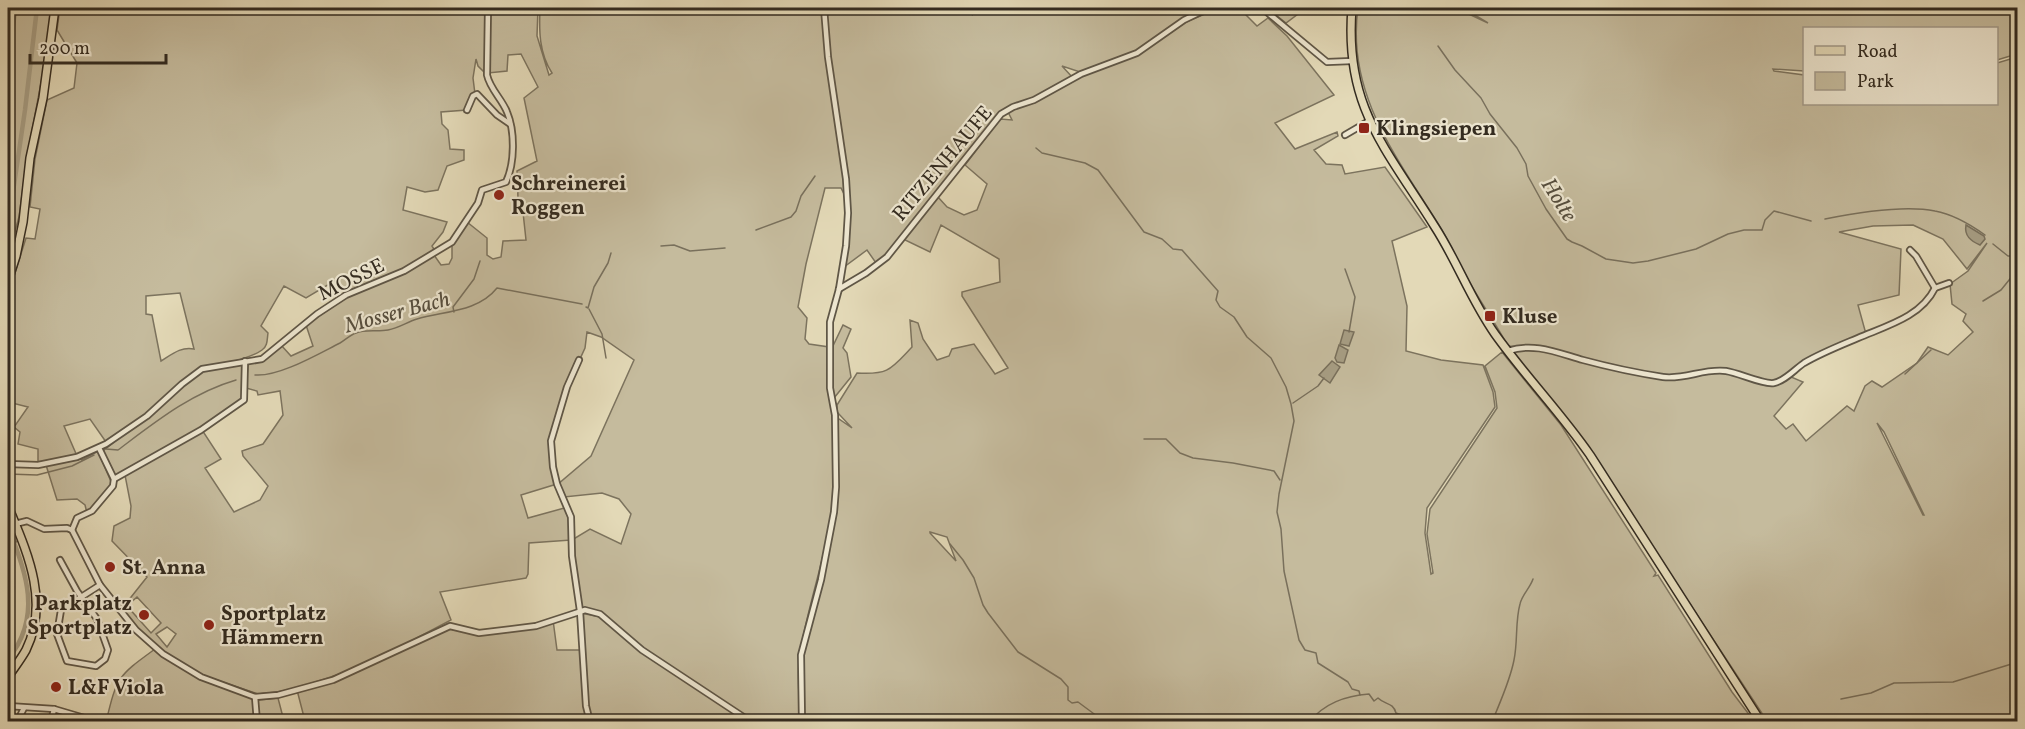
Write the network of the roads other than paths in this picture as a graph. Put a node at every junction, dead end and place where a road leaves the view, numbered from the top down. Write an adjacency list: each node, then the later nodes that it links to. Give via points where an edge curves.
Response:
1 (55, 8): 13 (main road, via 23,222)
2 (488, 8): 10 (street, via 487,75)
3 (824, 8): 16 (street, via 848,213)
4 (1209, 8): 16 (street, RITZENHAUFE, via 1184,20 1137,53 1081,74 1001,114 887,257)
5 (1262, 8): 7 (street, via 1327,63)
6 (1352, 8): 7 (main road)
7 (1352, 61): 9 (main road)
8 (467, 110): 10 (street, via 477,94)
9 (1369, 121): 11 (street); 17 (main road)
10 (510, 124): 19 (street, MOSSE, via 512,154 506,182 482,190 460,233 445,247 404,272 346,295 262,359)
11 (1345, 135)
12 (1910, 250): 15 (street)
13 (8, 281)
14 (1949, 283): 15 (street)
15 (1935, 288): 17 (street, via 1916,312 1824,352 1773,384 1720,370 1661,376 1543,348)
16 (839, 289): 41 (street, via 830,322 830,388 835,414 834,512 801,655)
17 (1508, 351): 42 (main road, via 1590,455)
18 (579, 360): 29 (street, via 551,441 555,475 570,517)
19 (245, 361): 20 (street, MOSSE, via 202,369 147,416); 22 (street, via 244,400 201,430)
20 (99, 448): 21 (street, MOSSE, via 62,461); 22 (street)
21 (8, 465)
22 (114, 479): 25 (street, via 113,486 92,511 77,518)
23 (8, 506): 24 (main road)
24 (15, 524): 25 (street, via 27,521 44,530); 30 (main road, via 31,563 36,610 25,651)
25 (72, 530): 27 (street)
26 (60, 561): 28 (street)
27 (100, 585): 28 (street); 31 (street, via 136,630 163,654 201,677)
28 (82, 598): 28 (street, via 61,610 57,634 67,661 96,666 108,650 97,619)
29 (580, 611): 31 (street, via 536,626 479,633 450,626 333,680); 39 (street, via 584,690); 40 (street, via 600,614 642,650)
30 (8, 677)
31 (255, 697): 38 (street)
32 (8, 706): 33 (street)
33 (24, 708): 34 (street); 35 (street)
34 (54, 710): 36 (street); 37 (street)
35 (17, 722)
36 (51, 722)
37 (98, 722)
38 (257, 722)
39 (590, 722)
40 (750, 722)
41 (802, 722)
42 (1761, 722)

